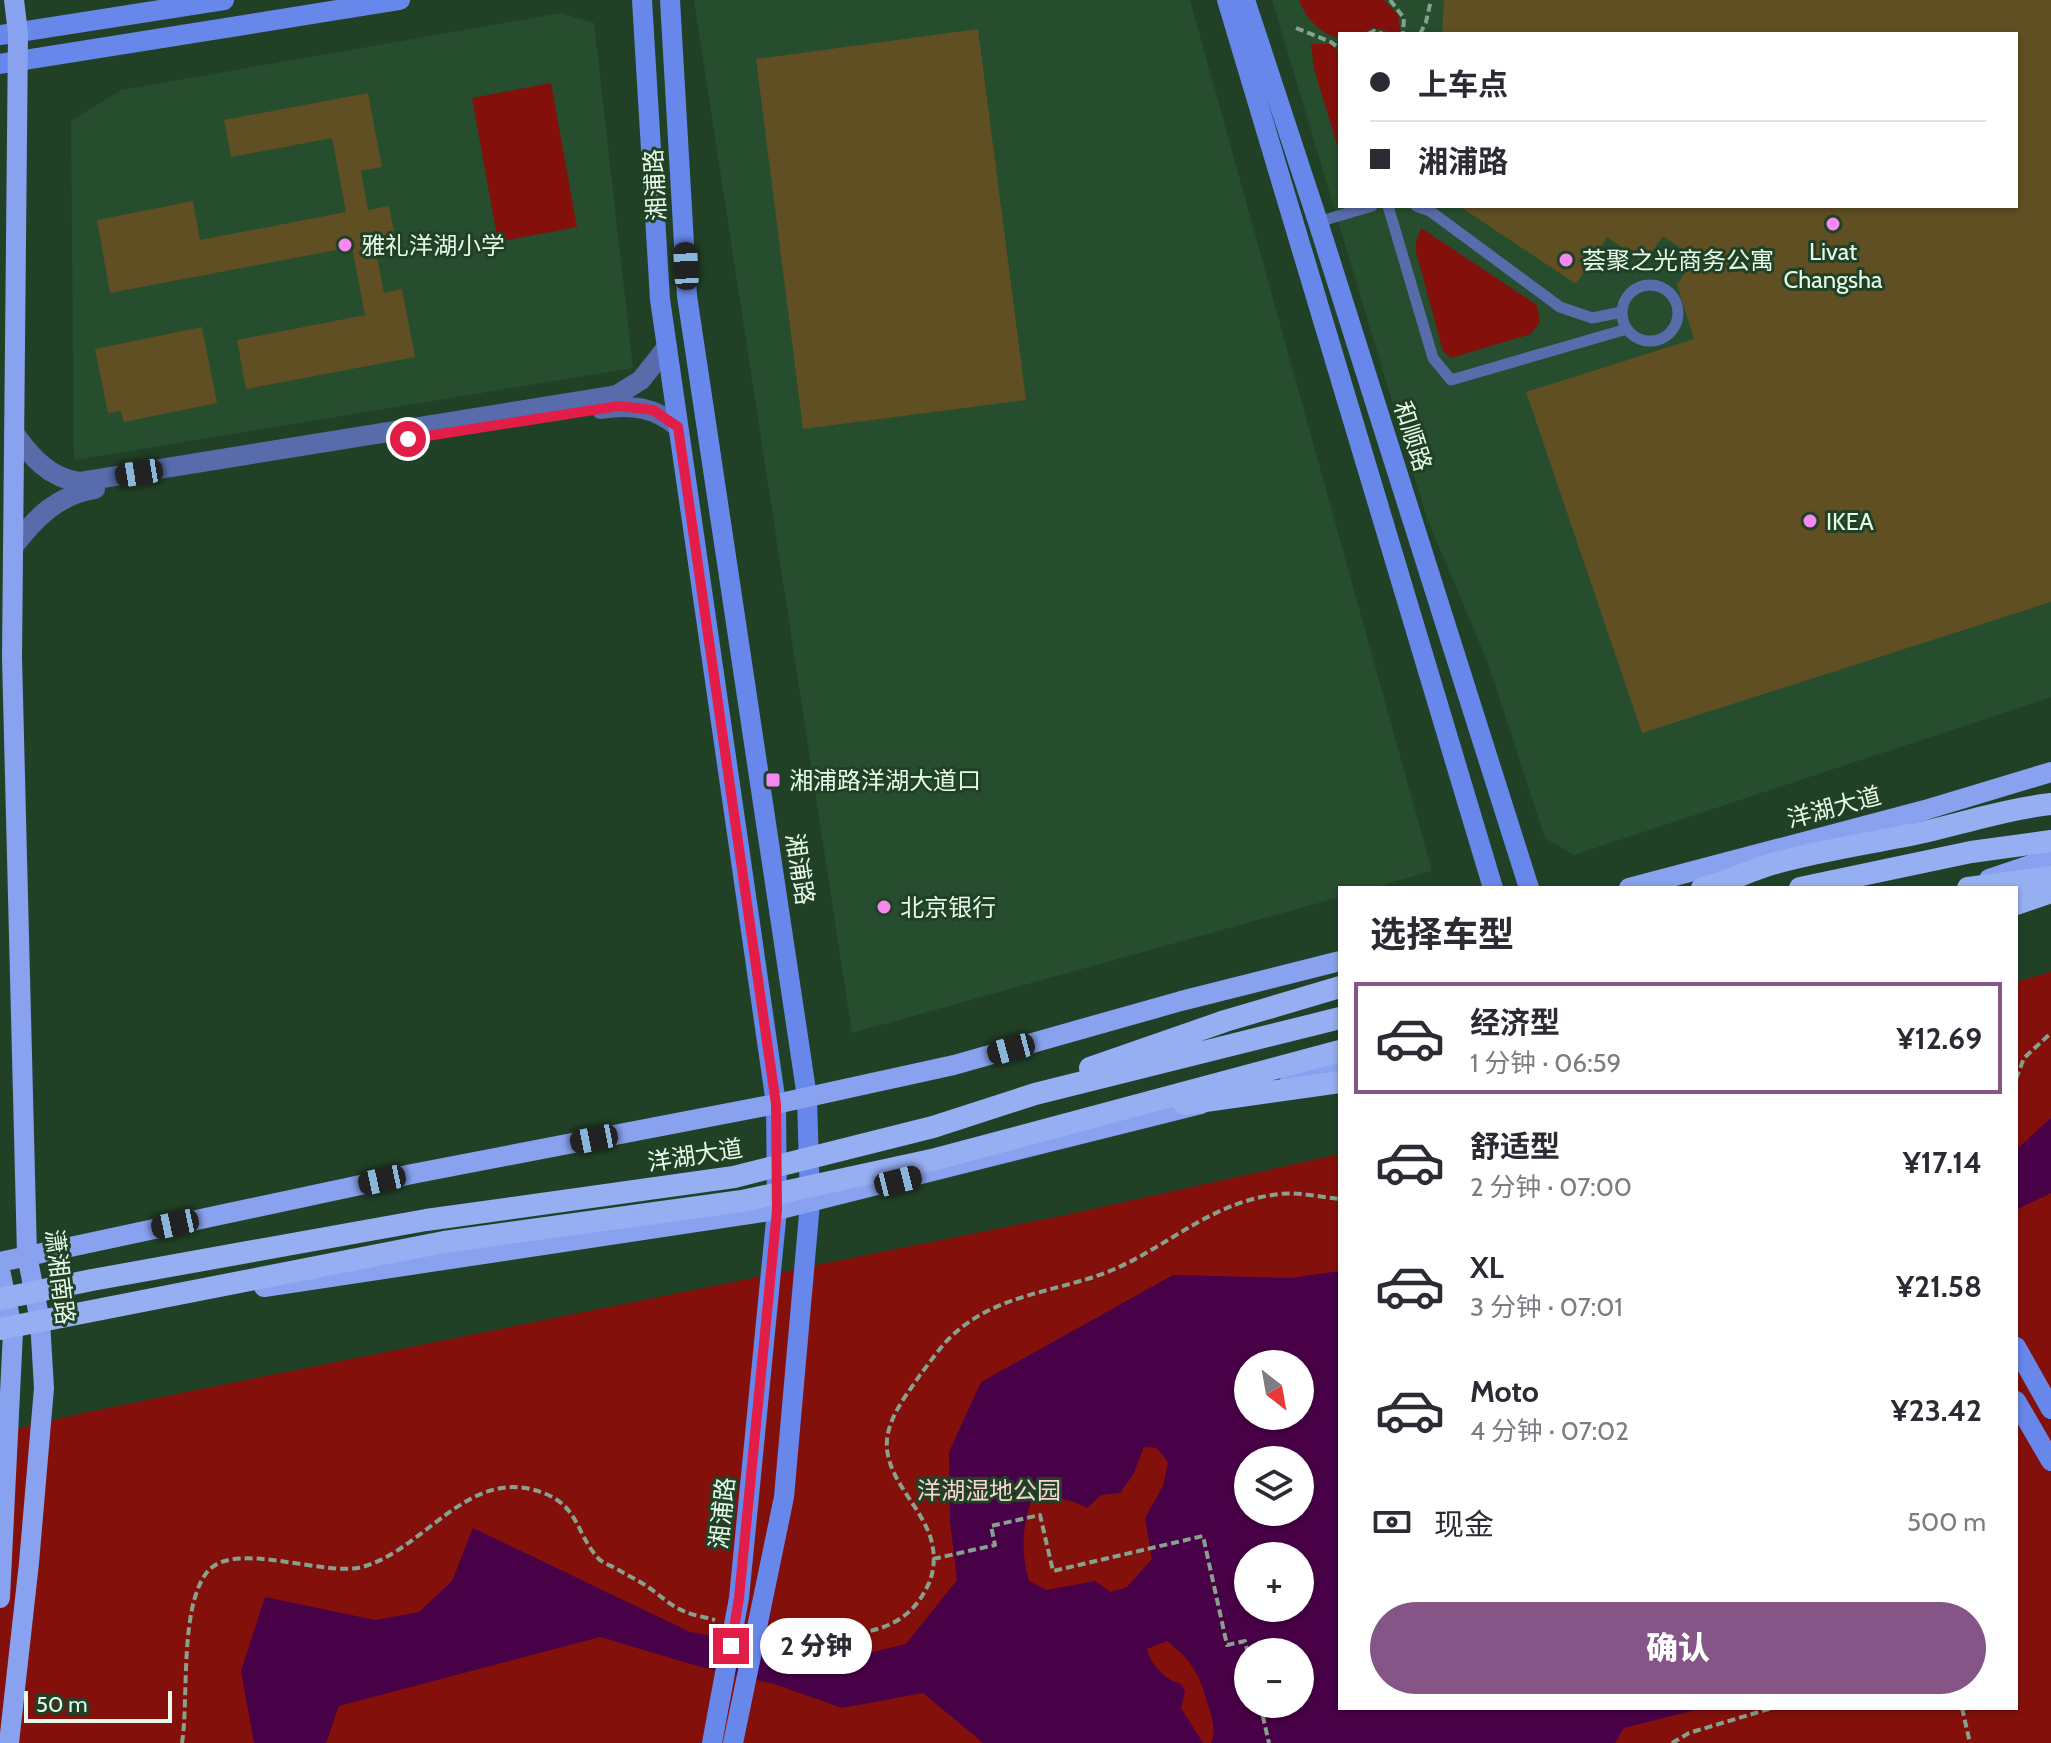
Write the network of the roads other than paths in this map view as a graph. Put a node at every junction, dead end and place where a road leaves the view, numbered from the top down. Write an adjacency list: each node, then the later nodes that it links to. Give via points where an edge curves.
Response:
1 (14, 0): 9 (main road, 潇湘南路)
2 (224, 0): 9 (main road)
3 (400, 0): 10 (main road)
4 (642, 0): 17 (main road, 湘浦路)
5 (682, 0): 8 (main road)
6 (1227, 0): 28 (main road)
7 (1245, 0): 14 (main road, 和顺路)
8 (671, 10): 44 (main road, 湘浦路, via 687,296)
9 (9, 34): 10 (main road, 潇湘南路)
10 (9, 63): 19 (main road, 潇湘南路)
11 (1365, 208): 14 (lane)
12 (1389, 208): 16 (lane, via 1433,358 1451,380)
13 (1422, 208): 15 (lane, via 1560,307 1592,318)
14 (1318, 222): 29 (main road, 和顺路)
15 (1622, 312): 16 (lane); 16 (lane, via 1629,295 1646,286 1664,289 1677,304 1677,322 1666,336 1650,341)
16 (1627, 329)
17 (667, 347): 18 (main road, 湘浦路); 19 (street, via 641,380 617,395 79,482 49,471)
18 (678, 427): 20 (street, via 653,410 619,406 76,492 44,511); 45 (main road, 湘浦路)
19 (14, 433): 20 (main road, 潇湘南路)
20 (13, 547): 49 (main road, 潇湘南路)
21 (2051, 772): 30 (main road, 洋湖大道)
22 (2051, 797): 24 (highway)
23 (2051, 804): 24 (highway)
24 (2022, 807): 31 (highway, via 1832,849)
25 (2051, 841): 32 (highway)
26 (2051, 858): 33 (main road)
27 (2051, 877): 34 (highway)
28 (1492, 886)
29 (1528, 886)
30 (1637, 886)
31 (1711, 886)
32 (1810, 886)
33 (1964, 886)
34 (1983, 886)
35 (2051, 892): 36 (highway)
36 (2018, 903)
37 (1338, 962): 44 (main road, via 954,1065)
38 (1338, 988): 43 (highway, via 1102,1063)
39 (1338, 1018): 43 (highway, 洋湖大道)
40 (1338, 1052): 46 (highway)
41 (1338, 1069): 47 (main road)
42 (1338, 1082): 46 (highway, via 1159,1107)
43 (1035, 1094): 52 (highway, 洋湖大道, via 933,1127 734,1177 426,1220)
44 (807, 1097): 45 (main road); 47 (main road, 湘浦路)
45 (776, 1104): 48 (main road, 湘浦路); 49 (main road)
46 (1026, 1136): 54 (highway, via 742,1201 444,1242)
47 (810, 1203): 48 (main road); 63 (main road, 湘浦路, via 784,1497)
48 (777, 1210): 53 (main road); 62 (main road, 湘浦路, via 737,1609)
49 (27, 1255): 50 (main road); 53 (main road, 潇湘南路)
50 (0, 1262)
51 (0, 1270): 54 (main road)
52 (0, 1299)
53 (40, 1321): 54 (main road); 61 (main road, 潇湘南路, via 44,1388)
54 (4, 1332): 59 (main road)
55 (2018, 1351): 57 (main road)
56 (2018, 1404): 58 (main road)
57 (2051, 1409)
58 (2051, 1461)
59 (3, 1475): 60 (main road)
60 (0, 1598)
61 (9, 1743)
62 (712, 1743)
63 (733, 1743)

